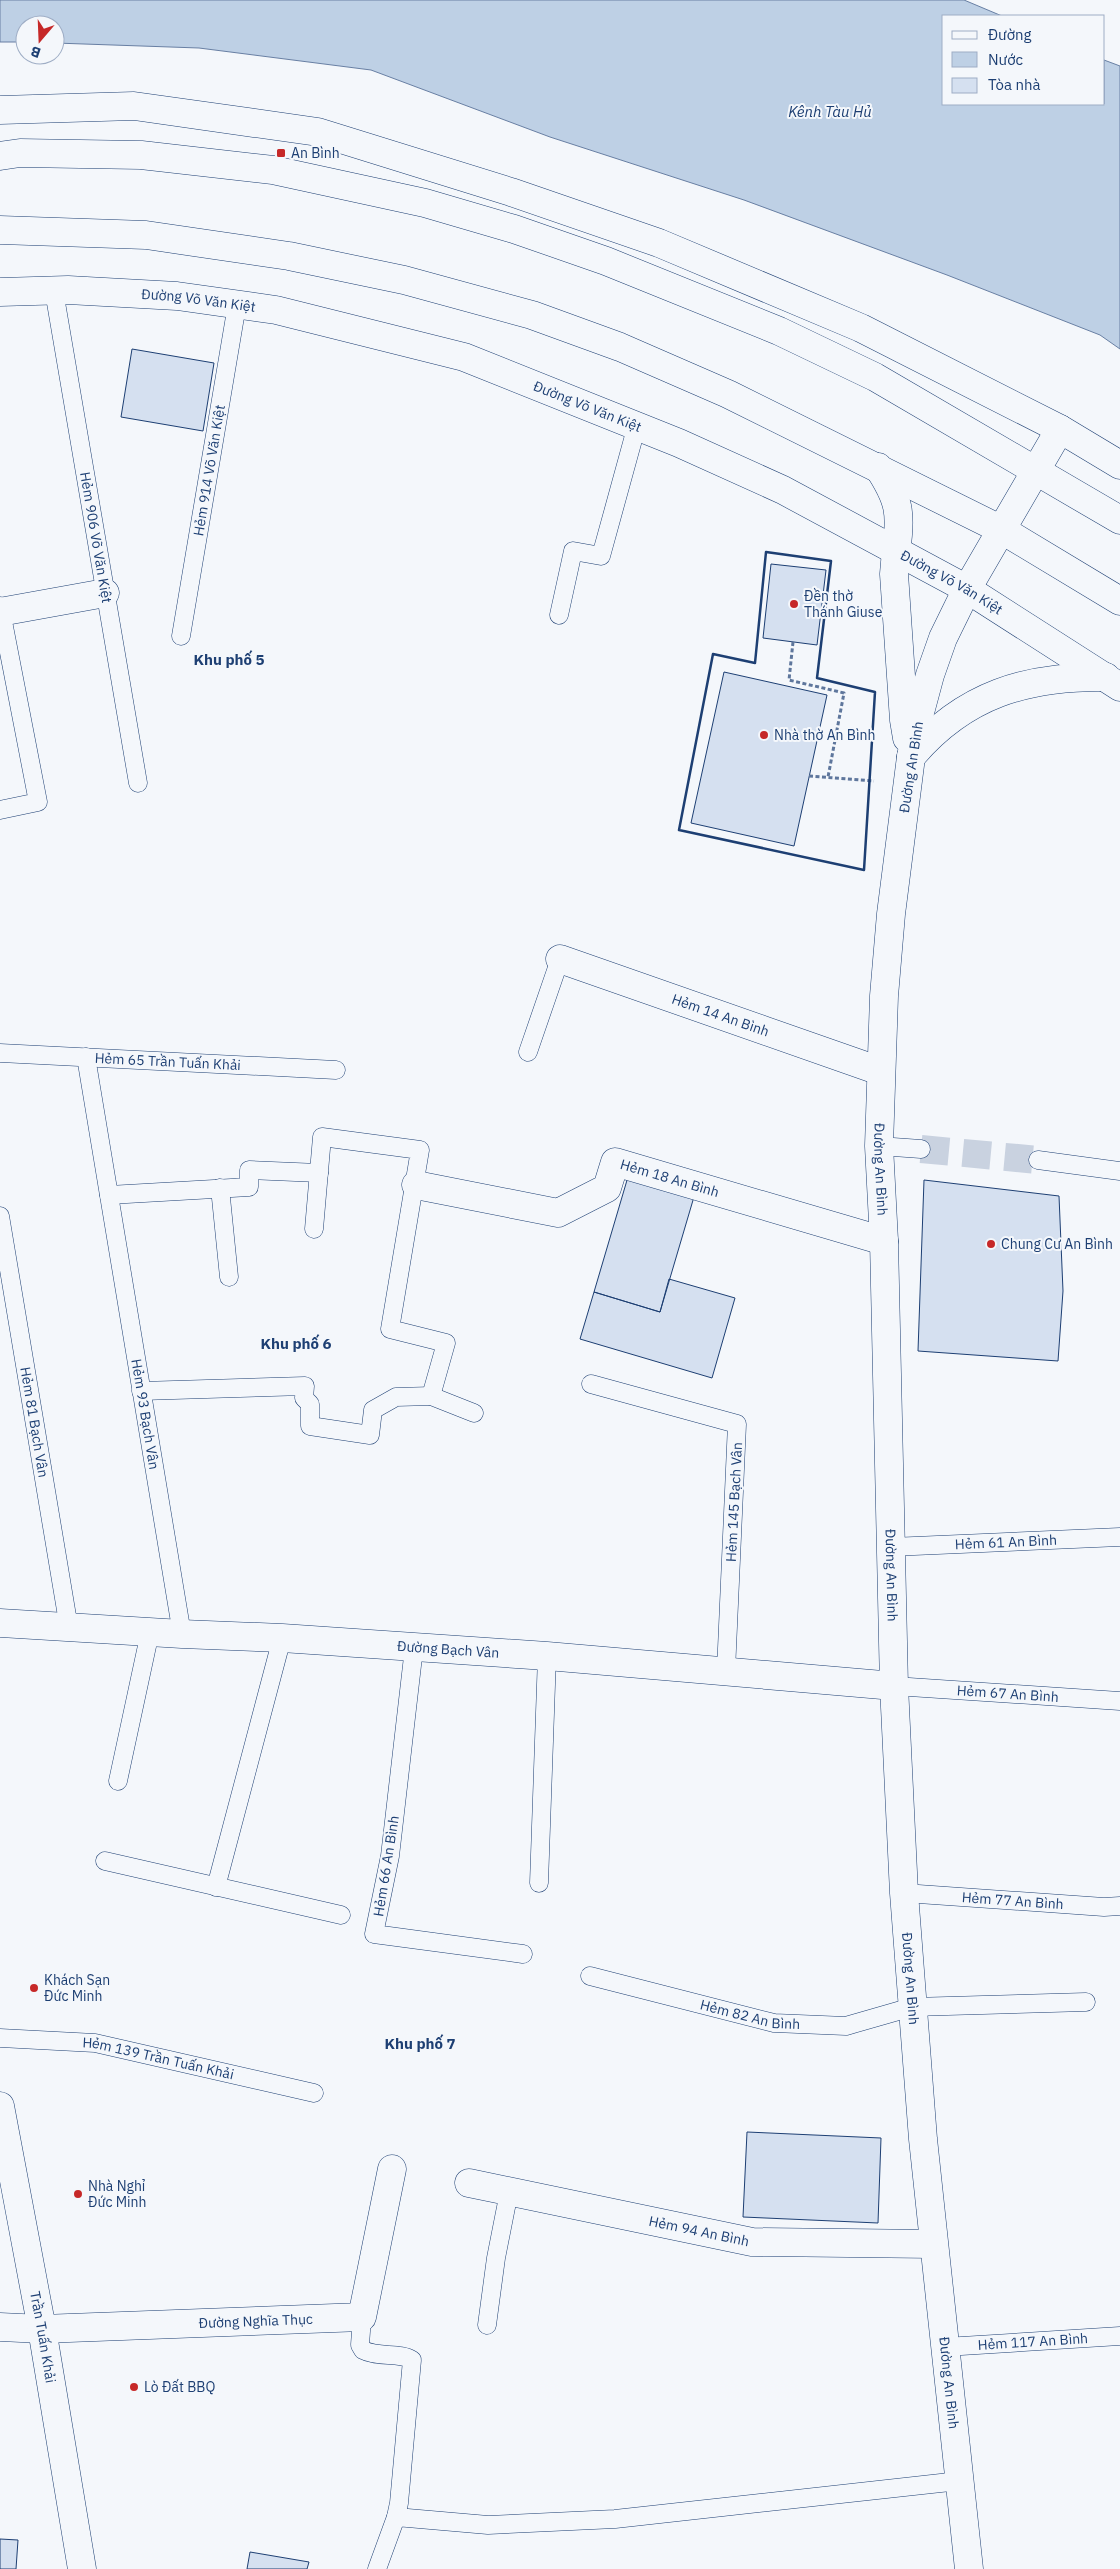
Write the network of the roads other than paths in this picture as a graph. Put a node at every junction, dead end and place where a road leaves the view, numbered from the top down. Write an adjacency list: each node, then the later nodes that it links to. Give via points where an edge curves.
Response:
1 (0, 110): 8 (main road, via 134,106 318,132 511,192 659,244 861,328)
2 (0, 156): 11 (main road, via 20,153 141,155 274,170 425,202 606,262 779,331 875,377)
3 (0, 230): 10 (main road, via 146,235 289,256 404,280 532,315 620,348 728,394)
4 (54, 291): 5 (main road, Đường Võ Văn Kiệt); 6 (main road, Đường Võ Văn Kiệt, via 177,296); 16 (lane, Hẻm 906 Võ Văn Kiệt)
5 (0, 292)
6 (237, 305): 7 (main road, Đường Võ Văn Kiệt, via 276,310 464,357); 20 (lane, Hẻm 914 Võ Văn Kiệt)
7 (637, 425): 14 (main road, Đường Võ Văn Kiệt, via 783,490); 19 (lane, via 601,556 573,551)
8 (1060, 429): 9 (main road); 11 (main road, Đường An Bình)
9 (1120, 465)
10 (878, 467): 13 (main road); 14 (main road, via 893,490 899,509)
11 (1036, 469): 12 (main road); 13 (main road, Đường An Bình)
12 (1120, 520)
13 (1002, 530): 15 (main road, Đường An Bình); 17 (main road)
14 (896, 550): 15 (main road, Đường Võ Văn Kiệt); 22 (main road, via 894,574 904,720)
15 (967, 589): 21 (main road, Đường Võ Văn Kiệt); 22 (main road, Đường An Bình, via 943,638 930,675)
16 (105, 593): 18 (main road); 23 (lane, Hẻm 906 Võ Văn Kiệt)
17 (1120, 601)
18 (0, 610): 24 (lane, via 38,802)
19 (559, 615)
20 (181, 636)
21 (1113, 682): 22 (main road, via 1060,678 1008,688 946,723 928,737)
22 (911, 757): 30 (main road, Đường An Bình, via 891,914)
23 (138, 783)
24 (0, 810)
25 (560, 959): 26 (lane); 30 (main road, Hẻm 14 An Bình)
26 (528, 1052)
27 (0, 1053): 28 (lane, Hẻm 65 Trần Tuấn Khải)
28 (86, 1057): 29 (lane, Hẻm 65 Trần Tuấn Khải); 38 (lane, Hẻm 93 Bạch Vân)
29 (336, 1070)
30 (880, 1071): 31 (main road, Đường An Bình)
31 (879, 1146): 32 (lane); 41 (main road, Đường An Bình)
32 (921, 1149)
33 (1038, 1160): 34 (lane)
34 (1120, 1171)
35 (319, 1173): 36 (lane, via 322,1137 420,1150); 37 (lane, via 249,1170 250,1187); 40 (lane)
36 (416, 1185): 41 (main road, Hẻm 18 An Bình, via 558,1213 607,1188 615,1162); 45 (lane, via 390,1330 446,1343)
37 (220, 1188): 38 (lane); 42 (lane)
38 (109, 1195): 44 (lane, Hẻm 93 Bạch Vân)
39 (0, 1216): 50 (lane, Hẻm 81 Bạch Vân)
40 (314, 1229)
41 (884, 1241): 48 (main road, Đường An Bình)
42 (229, 1277)
43 (591, 1384): 56 (lane, Hẻm 145 Bạch Vân, via 738,1424)
44 (141, 1391): 45 (lane, via 305,1386 304,1398 310,1404 310,1426 370,1436 372,1410 396,1397); 52 (lane, Hẻm 93 Bạch Vân)
45 (431, 1396): 46 (lane)
46 (474, 1413)
47 (1120, 1537): 48 (lane, Hẻm 61 An Bình)
48 (891, 1547): 57 (main road, Đường An Bình)
49 (0, 1623): 50 (main road, Đường Bạch Vân)
50 (69, 1628): 51 (main road, Đường Bạch Vân)
51 (150, 1632): 52 (main road, Đường Bạch Vân); 59 (lane)
52 (182, 1634): 53 (main road, Đường Bạch Vân)
53 (282, 1638): 54 (main road, Đường Bạch Vân); 62 (lane)
54 (414, 1648): 55 (main road, Đường Bạch Vân); 66 (lane, Hẻm 66 An Bình, via 390,1856 374,1934)
55 (547, 1656): 56 (main road, Đường Bạch Vân); 61 (lane)
56 (726, 1672): 57 (main road, Đường Bạch Vân)
57 (894, 1686): 58 (lane, Hẻm 67 An Bình); 63 (main road, Đường An Bình)
58 (1120, 1701)
59 (118, 1781)
60 (105, 1862): 62 (lane)
61 (540, 1883)
62 (216, 1887): 65 (lane)
63 (904, 1893): 64 (lane, Hẻm 77 An Bình); 69 (main road, Đường An Bình)
64 (1120, 1906)
65 (341, 1915)
66 (523, 1954)
67 (590, 1976): 69 (lane, Hẻm 82 An Bình, via 774,2023 846,2026)
68 (1086, 2002): 69 (lane, Hẻm 82 An Bình)
69 (912, 2007): 77 (main road, Đường An Bình)
70 (0, 2038): 71 (lane, Hẻm 139 Trần Tuấn Khải, via 95,2043)
71 (314, 2094)
72 (0, 2106): 73 (main road, Trần Tuấn Khải)
73 (2, 2140): 81 (main road, Trần Tuấn Khải)
74 (392, 2170): 78 (main road)
75 (469, 2183): 76 (main road, Hẻm 94 An Bình)
76 (509, 2192): 77 (main road, Hẻm 94 An Bình, via 752,2242); 79 (lane, via 496,2258)
77 (933, 2244): 83 (main road, Đường An Bình)
78 (362, 2318): 81 (main road, Đường Nghĩa Thục); 85 (lane, via 360,2345 363,2350 412,2360)
79 (488, 2325)
80 (0, 2327): 81 (main road, Đường Nghĩa Thục)
81 (42, 2329): 86 (main road, Trần Tuấn Khải)
82 (1120, 2336): 83 (lane, Hẻm 117 An Bình)
83 (945, 2347): 84 (main road, Đường An Bình)
84 (959, 2481): 85 (lane, via 572,2522 469,2525); 88 (main road, Đường An Bình)
85 (396, 2517): 87 (lane)
86 (82, 2569)
87 (377, 2569)
88 (969, 2569)

